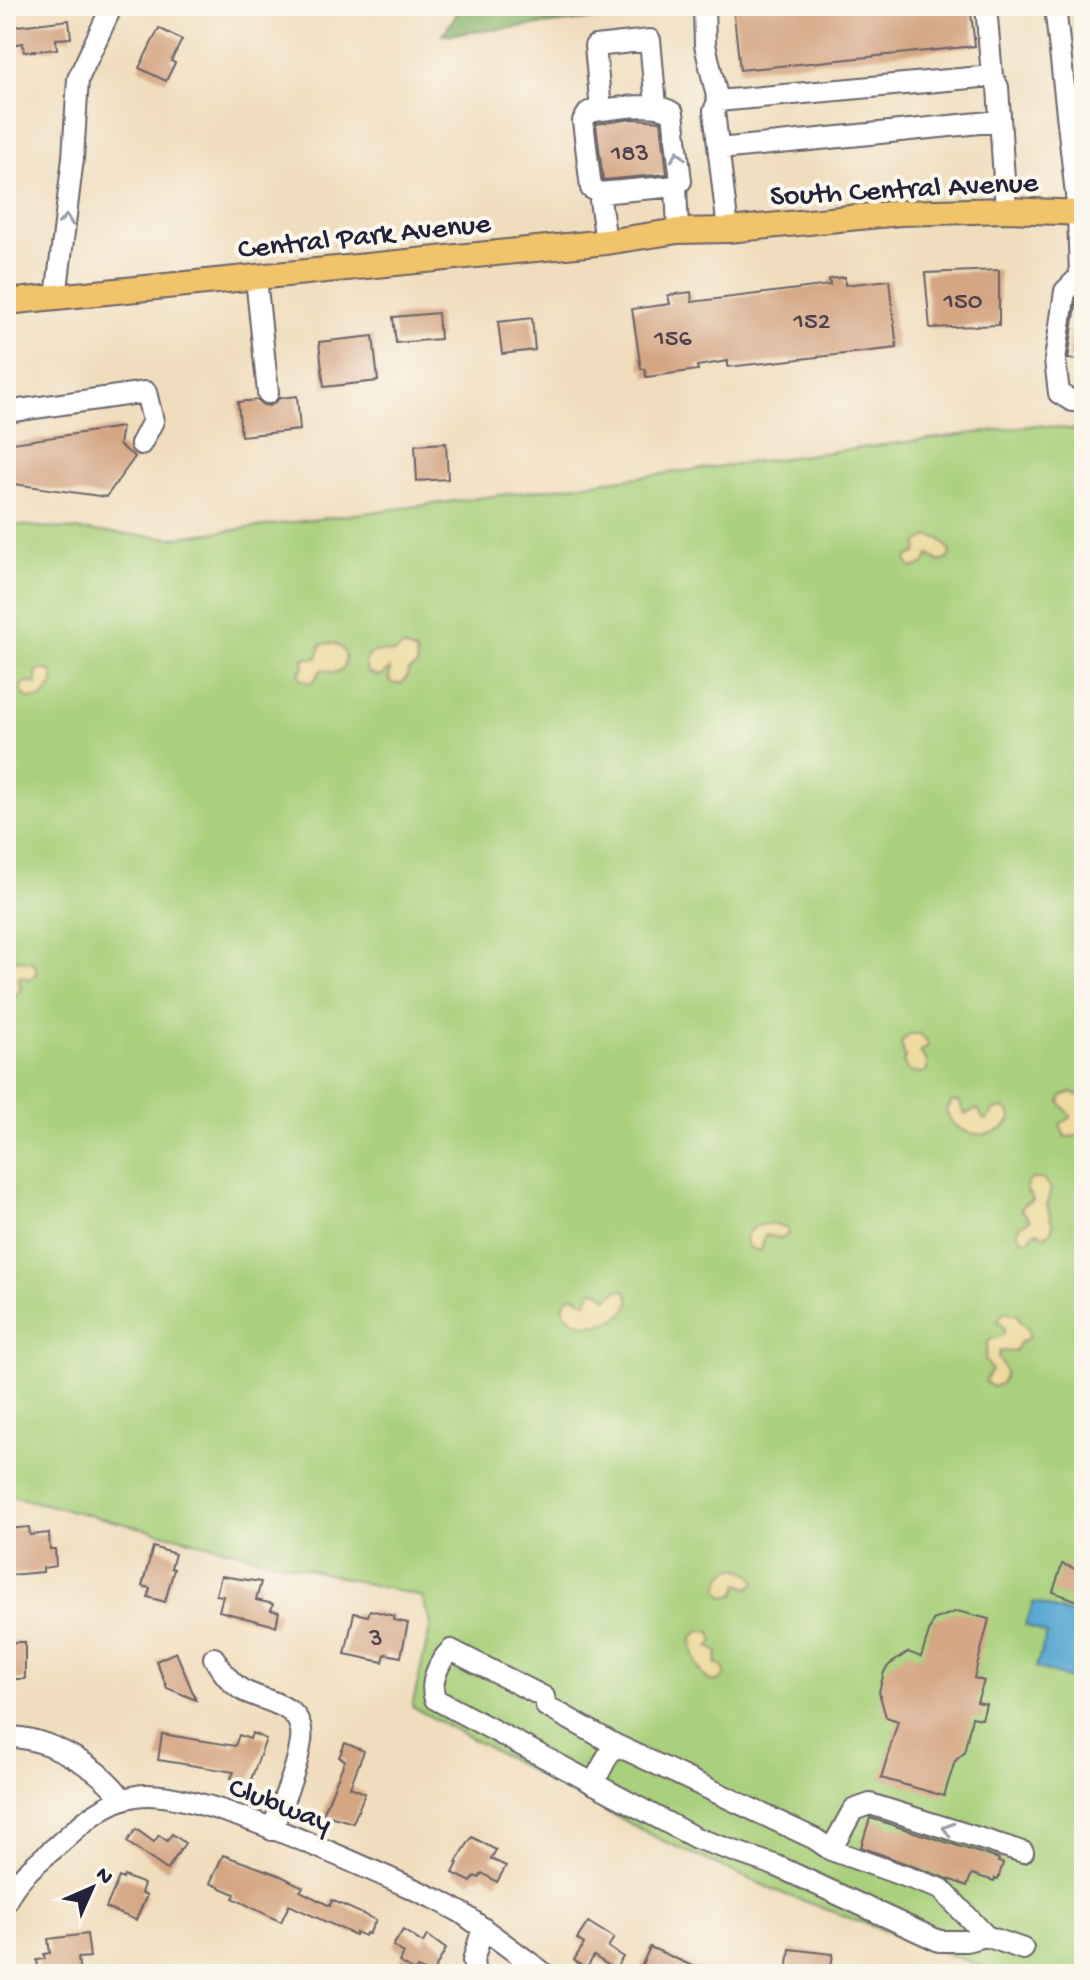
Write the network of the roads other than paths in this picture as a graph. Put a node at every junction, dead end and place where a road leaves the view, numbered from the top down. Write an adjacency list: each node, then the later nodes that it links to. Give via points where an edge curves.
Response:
1 (112, 6): 21 (street, one-way to 1, via 78,79)
2 (704, 6): 6 (street, via 705,45)
3 (986, 6): 5 (street)
4 (1055, 6): 10 (street)
5 (992, 76): 6 (street); 9 (street)
6 (718, 101): 11 (street, via 714,111)
7 (656, 106): 8 (street); 8 (street, via 650,40 595,46); 12 (street, one-way to 7, via 681,181 673,113)
8 (601, 110): 13 (street, via 589,112 583,121 591,188)
9 (1000, 121): 11 (street); 14 (street)
10 (1077, 136): 15 (street)
11 (719, 149): 16 (street)
12 (676, 186): 13 (street); 17 (street)
13 (599, 193): 18 (street)
14 (1006, 210): 15 (main road, South Central Avenue); 16 (main road, South Central Avenue, via 900,213)
15 (1081, 213): 19 (street)
16 (728, 230): 17 (main road, Central Park Avenue)
17 (678, 231): 18 (main road, Central Park Avenue)
18 (606, 242): 20 (main road, Central Park Avenue)
19 (1082, 276): 24 (street, via 1065,291 1055,360 1059,393)
20 (256, 278): 21 (main road, Central Park Avenue); 23 (street)
21 (56, 297): 22 (main road, Central Park Avenue)
22 (7, 299)
23 (268, 393)
24 (1084, 402)
25 (6, 412): 26 (street, via 146,392 153,421)
26 (141, 444)
27 (214, 1658): 32 (street, via 242,1689 287,1707 301,1729 300,1747)
28 (6, 1737): 31 (street, via 29,1740 79,1761 105,1778)
29 (614, 1744): 30 (street); 30 (street, via 546,1706 544,1697 451,1650 442,1658 431,1690 435,1699); 33 (street)
30 (593, 1784): 37 (street, via 696,1838 777,1866 939,1941)
31 (122, 1799): 32 (street, Clubway, via 165,1796); 35 (street, Clubway, via 94,1815 30,1869)
32 (272, 1830): 36 (street, Clubway, via 440,1901)
33 (831, 1850): 34 (street, one-way to 33, via 870,1804 853,1810); 37 (street, via 941,1889)
34 (1023, 1852)
35 (6, 1902)
36 (483, 1928): 39 (street, via 473,1961); 40 (street, Clubway)
37 (986, 1936): 38 (street)
38 (1023, 1949)
39 (475, 1974)
40 (545, 1974)

